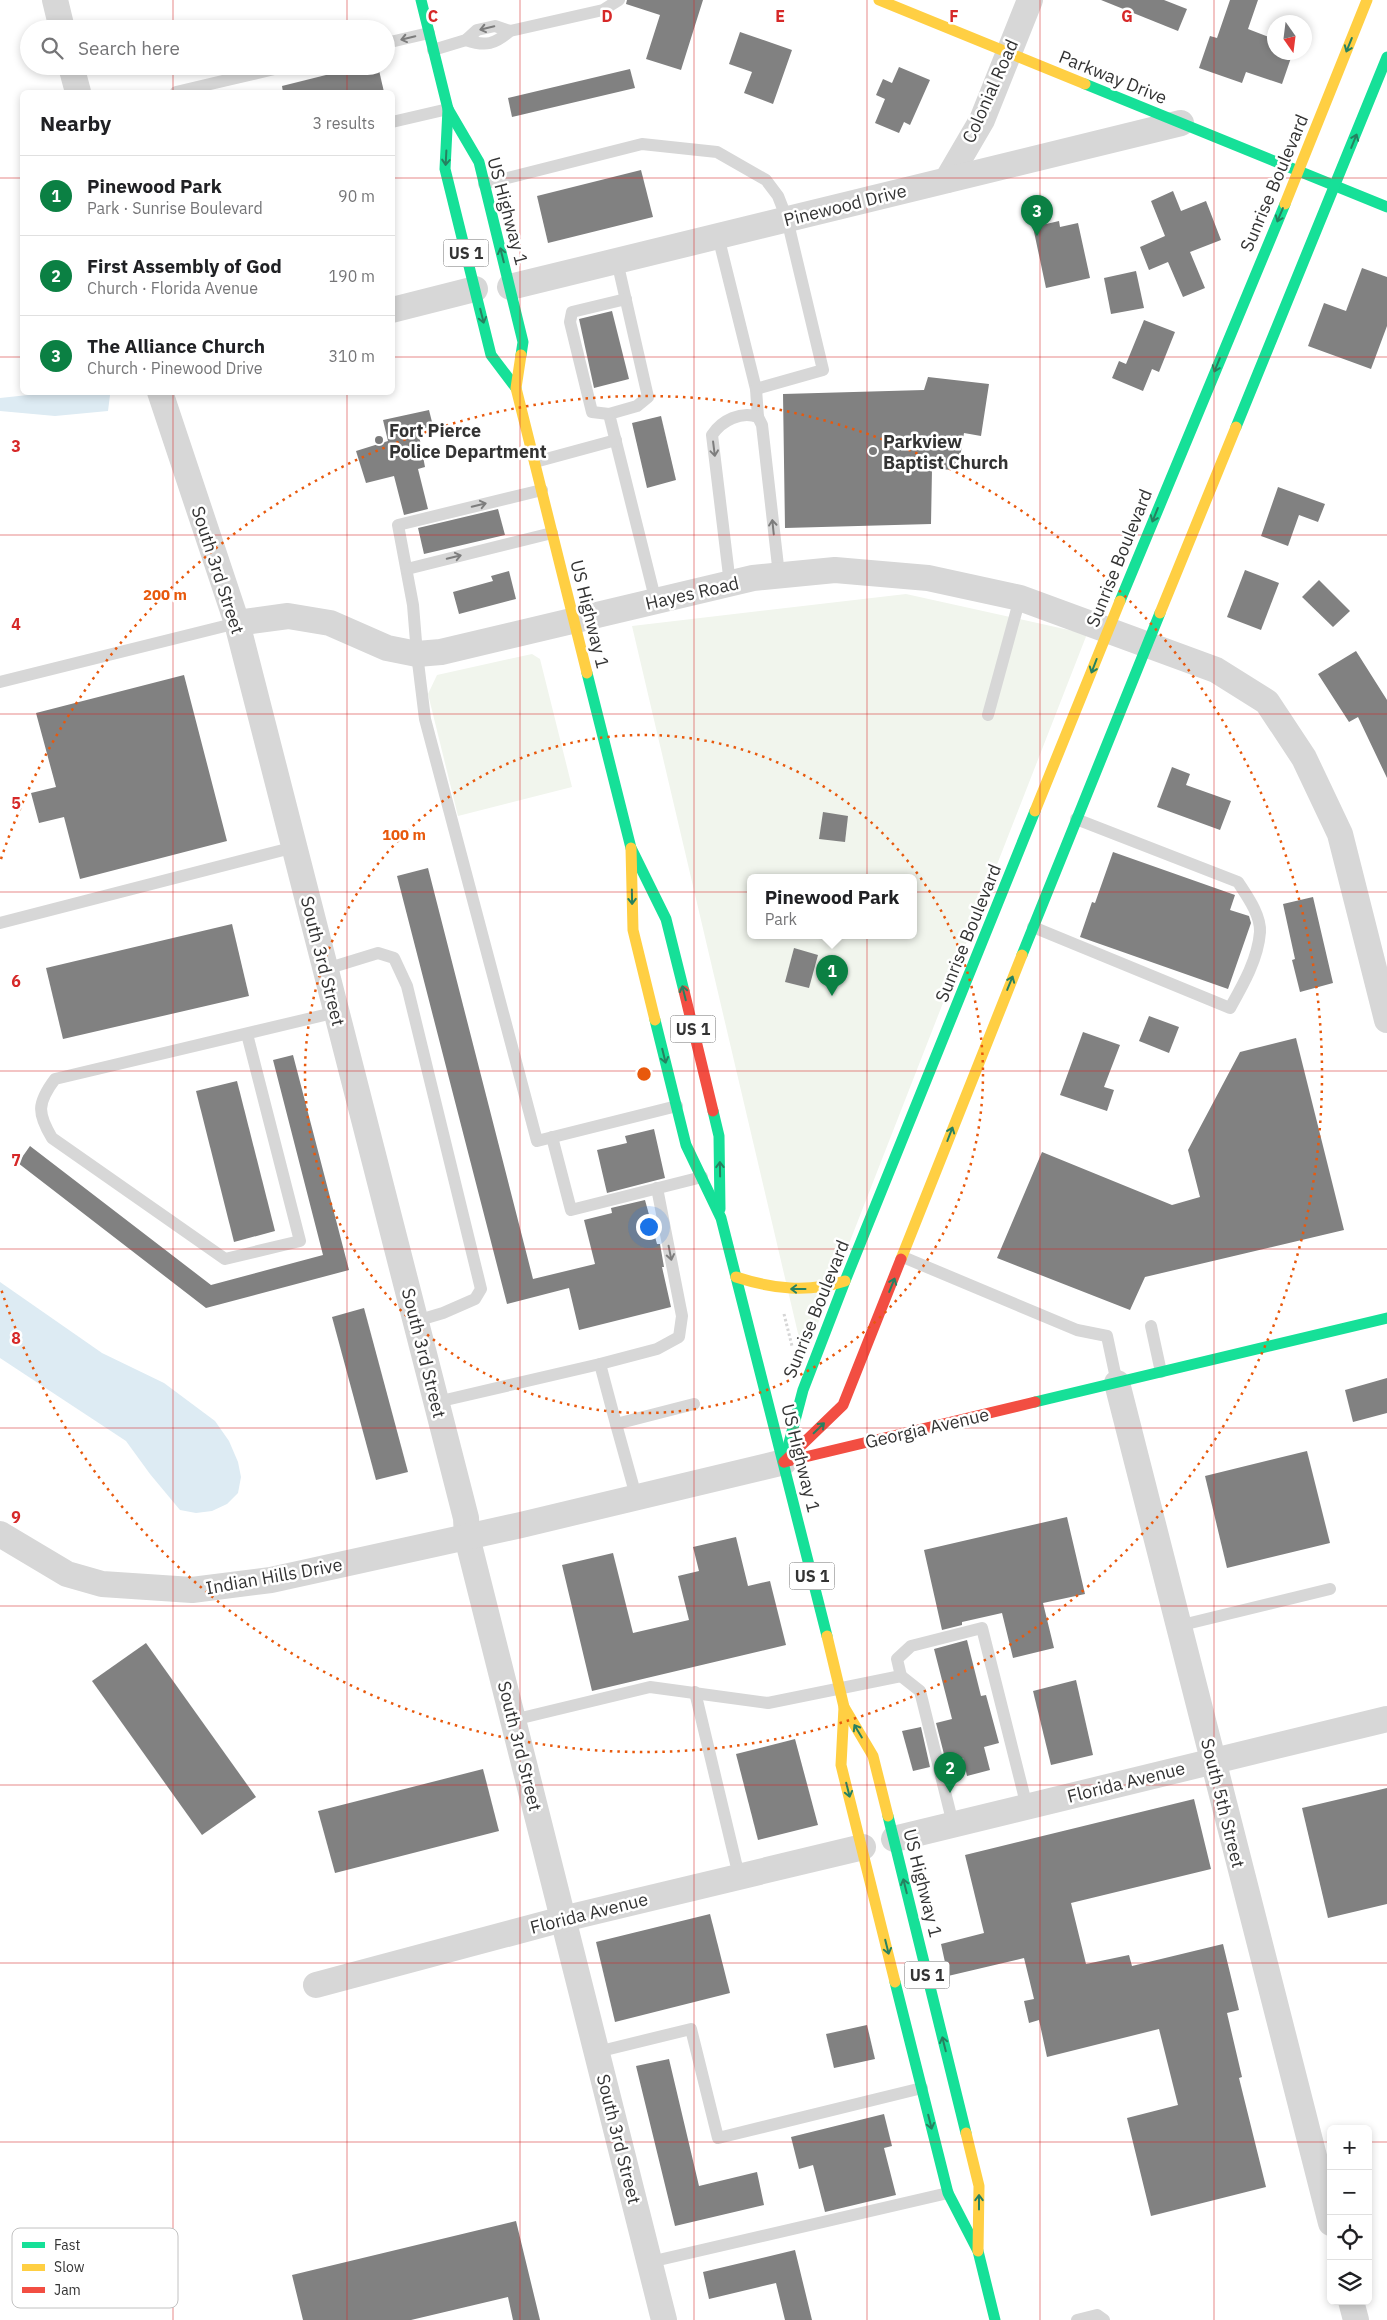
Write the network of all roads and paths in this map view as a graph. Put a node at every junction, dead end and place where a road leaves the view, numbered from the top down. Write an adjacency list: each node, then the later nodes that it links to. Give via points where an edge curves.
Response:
1 (55, 0): 7 (street)
2 (421, 0): 8 (main road, US Highway 1 / US 1)
3 (620, 0): 10 (lane, via 604,10 510,31 495,26 477,30 466,40)
4 (879, 0): 11 (main road, Parkway Drive)
5 (1030, 0): 11 (street, Colonial Road)
6 (1367, 0): 20 (main road, Sunrise Boulevard, one-way to 20)
7 (60, 20)
8 (429, 33): 9 (lane, one-way to 9); 10 (main road, US Highway 1 / US 1)
9 (395, 41)
10 (433, 50): 17 (main road, US Highway 1 / US 1)
11 (1008, 54): 19 (main road, Parkway Drive); 21 (street, Colonial Road, via 982,120)
12 (1387, 57): 23 (main road, one-way to 12)
13 (73, 75): 15 (street)
14 (249, 75): 16 (lane)
15 (77, 90)
16 (185, 90)
17 (448, 109): 18 (lane); 22 (main road, US Highway 1 / US 1, via 478,162); 29 (main road, US Highway 1 / US 1, one-way to 29, via 445,169)
18 (395, 121)
19 (1181, 123): 20 (main road, Parkway Drive); 21 (street, Pinewood Drive)
20 (1299, 170): 23 (main road, Parkway Drive); 48 (main road, Sunrise Boulevard, one-way to 48)
21 (947, 180): 25 (street, Pinewood Drive)
22 (484, 184): 25 (lane, via 642,144 717,152 766,180 778,196); 28 (main road, US Highway 1 / US 1, one-way to 22)
23 (1335, 186): 24 (main road, Parkway Drive); 49 (main road)
24 (1387, 207)
25 (787, 219): 26 (street, Pinewood Drive); 33 (lane, via 824,370)
26 (718, 236): 27 (street, Pinewood Drive); 33 (lane)
27 (617, 261): 28 (street, Pinewood Drive); 30 (lane)
28 (510, 287): 32 (main road, US Highway 1 / US 1, via 523,342)
29 (475, 289): 31 (street); 32 (main road, US Highway 1 / US 1, one-way to 32, via 492,355)
30 (626, 300): 35 (lane, via 648,397 637,406); 35 (lane, via 572,312 570,322 592,412)
31 (395, 309)
32 (516, 388): 38 (main road, US Highway 1 / US 1)
33 (756, 389): 36 (lane)
34 (161, 395): 47 (street, South 3rd Street)
35 (609, 414): 37 (lane)
36 (758, 417): 42 (lane, one-way to 36, via 762,425); 43 (lane, one-way to 43, via 750,414 728,420 712,435)
37 (616, 440): 38 (lane); 45 (lane)
38 (535, 462): 39 (main road, US Highway 1 / US 1)
39 (542, 490): 40 (main road, US Highway 1 / US 1); 41 (lane, one-way to 39, via 398,525)
40 (552, 533): 41 (lane, one-way to 40); 46 (main road, US Highway 1 / US 1)
41 (407, 569): 50 (lane, via 414,605)
42 (779, 576): 43 (street, Hayes Road); 44 (street, Hayes Road, via 835,570 928,578)
43 (730, 584): 45 (street, Hayes Road)
44 (1020, 598): 48 (street, Hayes Road); 52 (lane)
45 (656, 602): 46 (street, Hayes Road)
46 (574, 621): 50 (street, Hayes Road, via 441,652); 55 (main road, US Highway 1 / US 1)
47 (237, 623): 50 (street, Hayes Road, via 288,616 330,624 387,648); 51 (lane); 54 (street, South 3rd Street)
48 (1108, 630): 49 (street, Hayes Road); 69 (main road, Sunrise Boulevard, one-way to 69)
49 (1147, 645): 53 (main road); 60 (street, Hayes Road, via 1216,670 1267,702 1304,758 1340,834)
50 (417, 654): 63 (lane, via 426,719 537,1141)
51 (0, 682)
52 (988, 715)
53 (1076, 818): 57 (main road); 57 (lane, via 1238,882 1252,904 1260,930 1250,973 1230,1008)
54 (294, 848): 56 (lane); 58 (street, South 3rd Street)
55 (631, 848): 62 (main road, US Highway 1 / US 1, one-way to 62, via 633,930); 66 (main road, US Highway 1 / US 1, one-way to 55, via 719,1136 666,919)
56 (0, 923)
57 (1033, 927): 67 (main road, one-way to 57)
58 (326, 969): 59 (street, South 3rd Street); 72 (lane, via 378,953 394,958 407,986 481,1289 476,1299)
59 (337, 1012): 61 (lane); 72 (street, South 3rd Street)
60 (1387, 1020)
61 (247, 1034): 61 (lane, via 55,1079 42,1096 42,1121 52,1138 225,1260 300,1241)
62 (677, 1106): 63 (lane); 64 (main road, US Highway 1 / US 1, via 686,1145)
63 (552, 1137): 65 (lane, via 571,1210)
64 (702, 1177): 65 (lane); 66 (main road, US Highway 1 / US 1)
65 (657, 1188): 75 (lane, one-way to 75, via 682,1316 679,1337 657,1349)
66 (721, 1218): 68 (main road, US Highway 1 / US 1)
67 (903, 1257): 77 (lane, via 1077,1330 1107,1336); 81 (main road, one-way to 67, via 843,1405)
68 (736, 1277): 69 (main road, one-way to 68, via 826,1287 784,1288); 81 (main road, US Highway 1 / US 1)
69 (846, 1281): 81 (main road, Sunrise Boulevard, via 803,1390)
70 (782, 1306): 74 (path)
71 (1387, 1318): 76 (main road, Georgia Avenue)
72 (416, 1321): 78 (street, South 3rd Street)
73 (1151, 1326): 76 (lane)
74 (794, 1353)
75 (600, 1364): 78 (lane); 80 (lane)
76 (1161, 1372): 77 (main road, Georgia Avenue)
77 (1117, 1383): 81 (main road, Georgia Avenue); 86 (street, South 5th Street)
78 (437, 1402): 84 (street, South 3rd Street, via 466,1518)
79 (694, 1404): 80 (lane)
80 (616, 1424): 82 (lane)
81 (784, 1462): 82 (street, Georgia Avenue); 88 (main road, US Highway 1 / US 1)
82 (636, 1496): 84 (street, Georgia Avenue)
83 (0, 1534): 84 (street, Indian Hills Drive, via 67,1574 102,1584 192,1590 271,1580)
84 (467, 1537): 92 (street, South 3rd Street)
85 (1330, 1589): 86 (lane)
86 (1178, 1626): 93 (street, South 5th Street)
87 (901, 1676): 88 (lane); 94 (lane, via 897,1659 911,1646 982,1628); 95 (lane, via 920,1691)
88 (839, 1689): 89 (lane, via 768,1703); 90 (main road, US Highway 1 / US 1)
89 (695, 1692): 92 (lane, via 650,1687); 98 (lane)
90 (844, 1707): 96 (main road, US Highway 1 / US 1, one-way to 90, via 873,1756); 97 (main road, US Highway 1 / US 1, one-way to 97, via 842,1765)
91 (1387, 1719): 93 (street, Florida Avenue)
92 (513, 1720): 99 (street, South 3rd Street)
93 (1212, 1761): 94 (street, Florida Avenue); 104 (street, South 5th Street)
94 (1027, 1807): 95 (street, Florida Avenue)
95 (953, 1824): 96 (street, Florida Avenue)
96 (894, 1839): 105 (main road, US Highway 1 / US 1, one-way to 96, via 979,2186)
97 (863, 1846): 98 (street, Florida Avenue); 102 (main road, US Highway 1 / US 1, one-way to 102)
98 (739, 1876): 99 (street, Florida Avenue)
99 (563, 1919): 100 (street, Florida Avenue); 101 (street, South 3rd Street)
100 (316, 1985)
101 (596, 2052): 102 (lane, via 691,2028 718,2138); 106 (street, South 3rd Street)
102 (922, 2088): 103 (main road, US Highway 1 / US 1, one-way to 103)
103 (948, 2193): 105 (main road, US Highway 1 / US 1); 106 (lane)
104 (1329, 2215)
105 (978, 2251): 109 (main road, US Highway 1 / US 1)
106 (650, 2262): 108 (street, South 3rd Street)
107 (1352, 2305): 112 (street)
108 (664, 2320)
109 (996, 2320)
110 (1077, 2320): 111 (lane, via 1097,2315)
111 (1104, 2320)
112 (1356, 2320)

